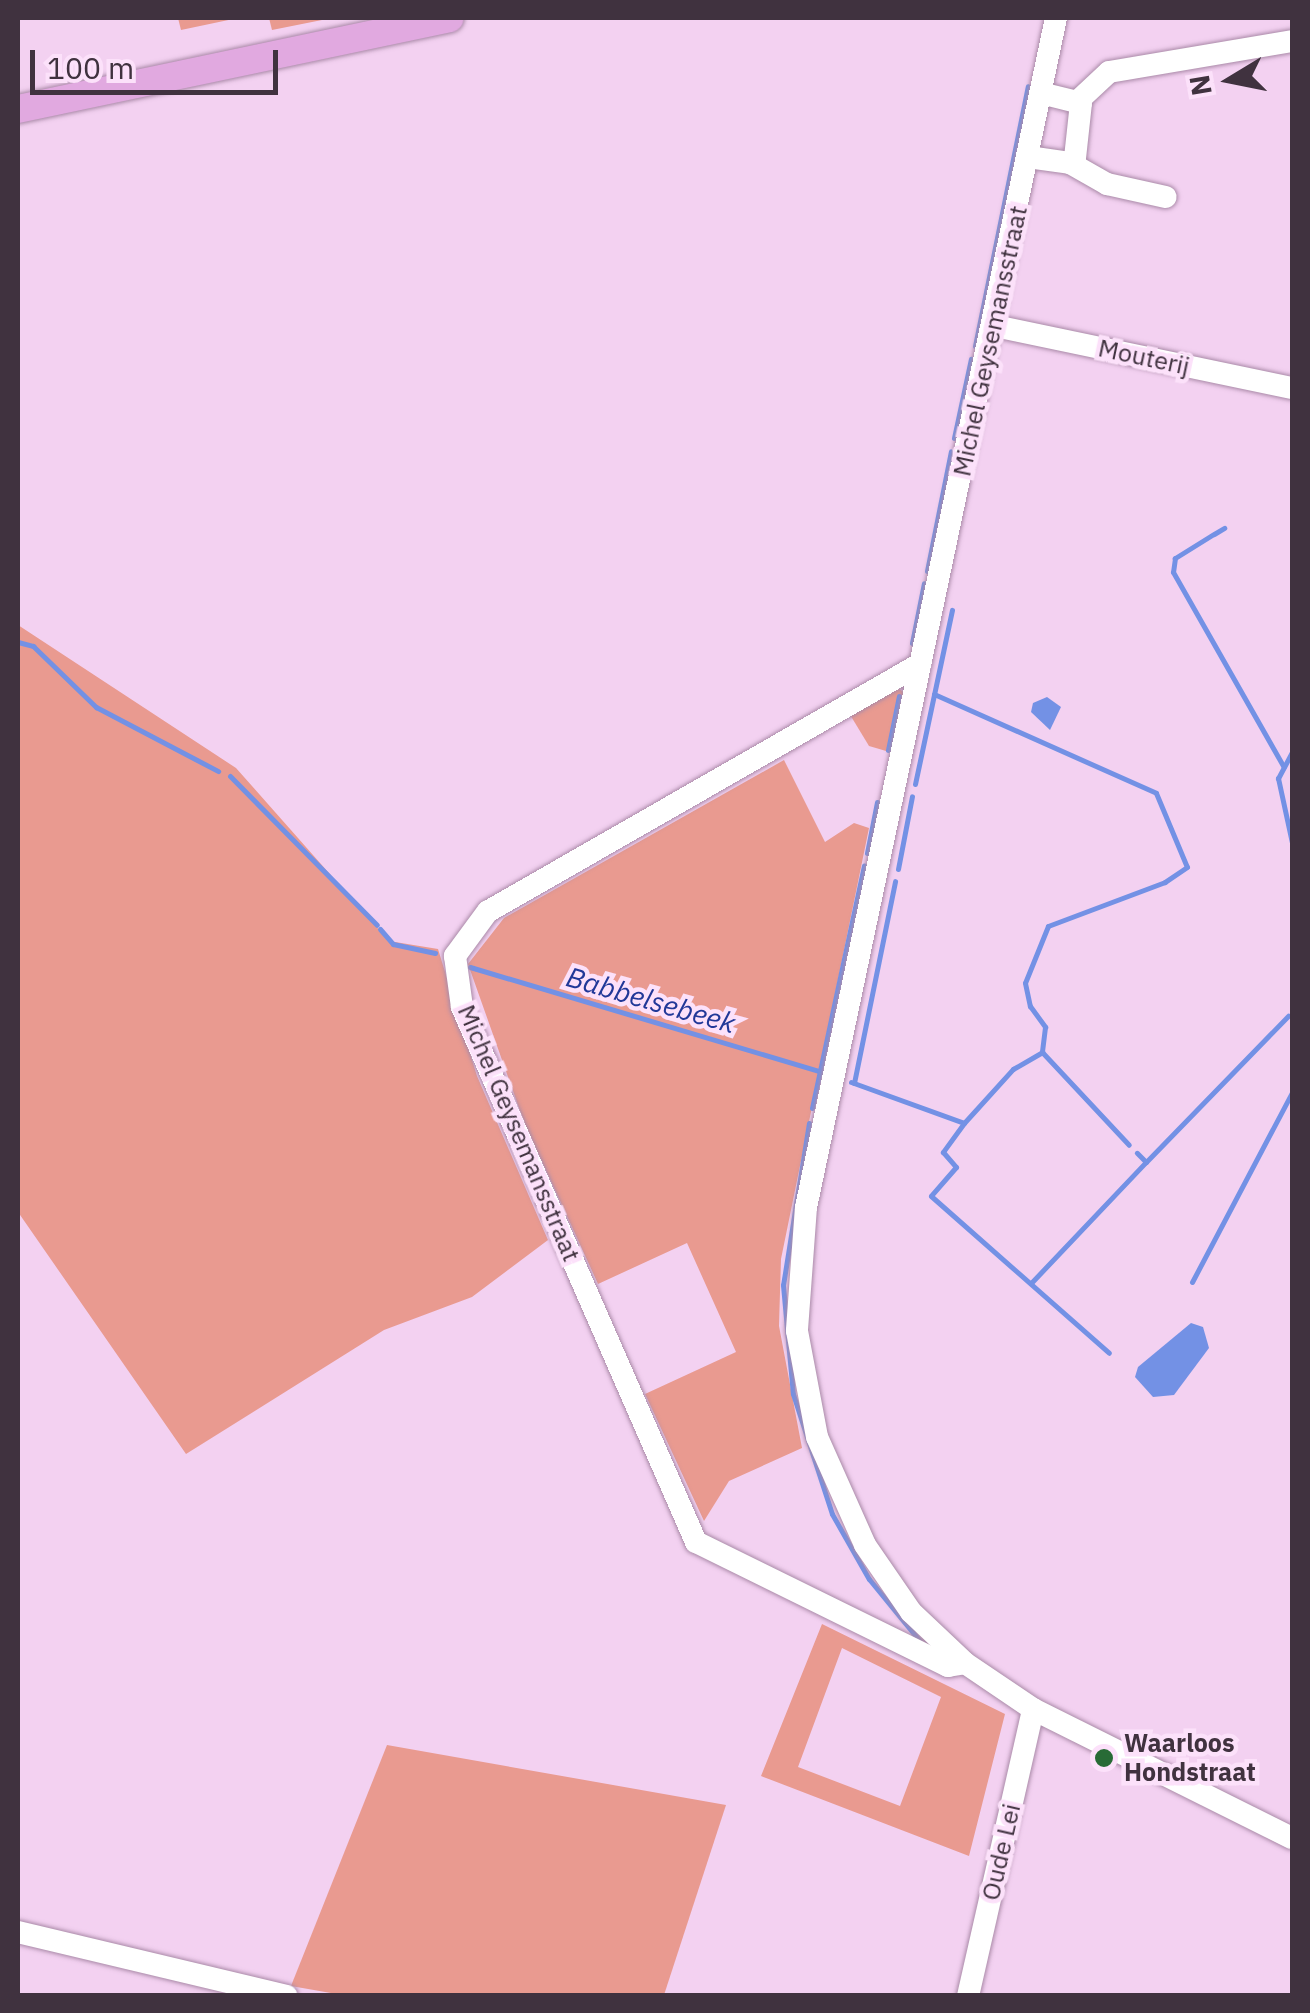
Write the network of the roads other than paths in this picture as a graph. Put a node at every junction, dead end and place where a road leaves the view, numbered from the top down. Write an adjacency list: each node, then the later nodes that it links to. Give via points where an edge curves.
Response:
1 (449, 18): 6 (main road)
2 (1056, 18): 4 (street, Michel Geysemansstraat)
3 (1292, 41): 5 (street, via 1109,72)
4 (1041, 93): 5 (street); 7 (street, Michel Geysemansstraat)
5 (1078, 100): 8 (street)
6 (18, 110)
7 (1028, 157): 8 (street); 10 (street, Michel Geysemansstraat)
8 (1070, 163): 9 (street, via 1107,184)
9 (1166, 197)
10 (995, 326): 11 (street, Mouterij); 12 (street, Michel Geysemansstraat)
11 (1292, 388)
12 (920, 664): 13 (street, Michel Geysemansstraat, via 806,1207 797,1331 817,1437 850,1516 911,1612); 13 (street, Michel Geysemansstraat, via 488,911 455,956 462,1007 696,1542 948,1666)
13 (965, 1663): 14 (street, Michel Geysemansstraat)
14 (1033, 1709): 15 (street, Michel Geysemansstraat); 18 (street, Oude Lei)
15 (1292, 1838)
16 (18, 1932): 17 (street)
17 (286, 1996)
18 (968, 1996)

